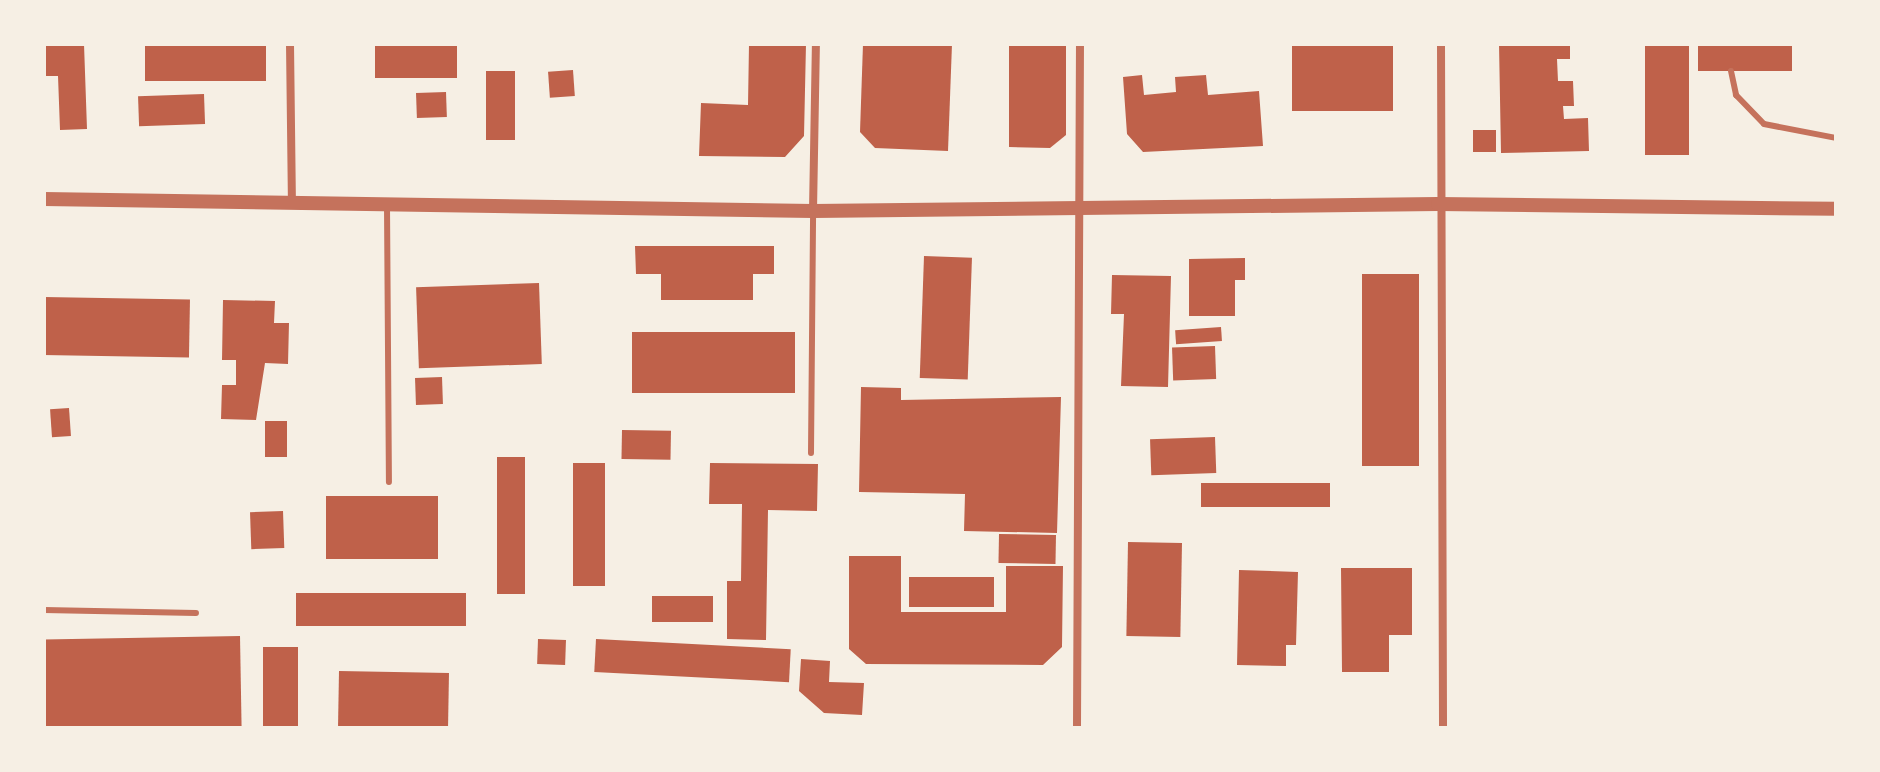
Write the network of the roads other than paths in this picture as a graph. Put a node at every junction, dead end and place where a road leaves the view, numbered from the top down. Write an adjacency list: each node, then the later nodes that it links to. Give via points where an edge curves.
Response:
1 (290, 44): 8 (street)
2 (816, 44): 12 (street)
3 (1080, 44): 13 (street)
4 (1441, 44): 10 (street)
5 (1731, 71): 6 (lane, via 1736,95 1764,124)
6 (1836, 138)
7 (44, 199): 8 (street)
8 (292, 202): 9 (street)
9 (387, 204): 12 (street); 15 (lane)
10 (1438, 204): 11 (street); 13 (street); 19 (street)
11 (1836, 209)
12 (813, 211): 13 (street); 14 (lane)
13 (1078, 211): 18 (street)
14 (811, 453)
15 (389, 482)
16 (44, 610): 17 (lane)
17 (196, 613)
18 (1077, 728)
19 (1443, 728)

